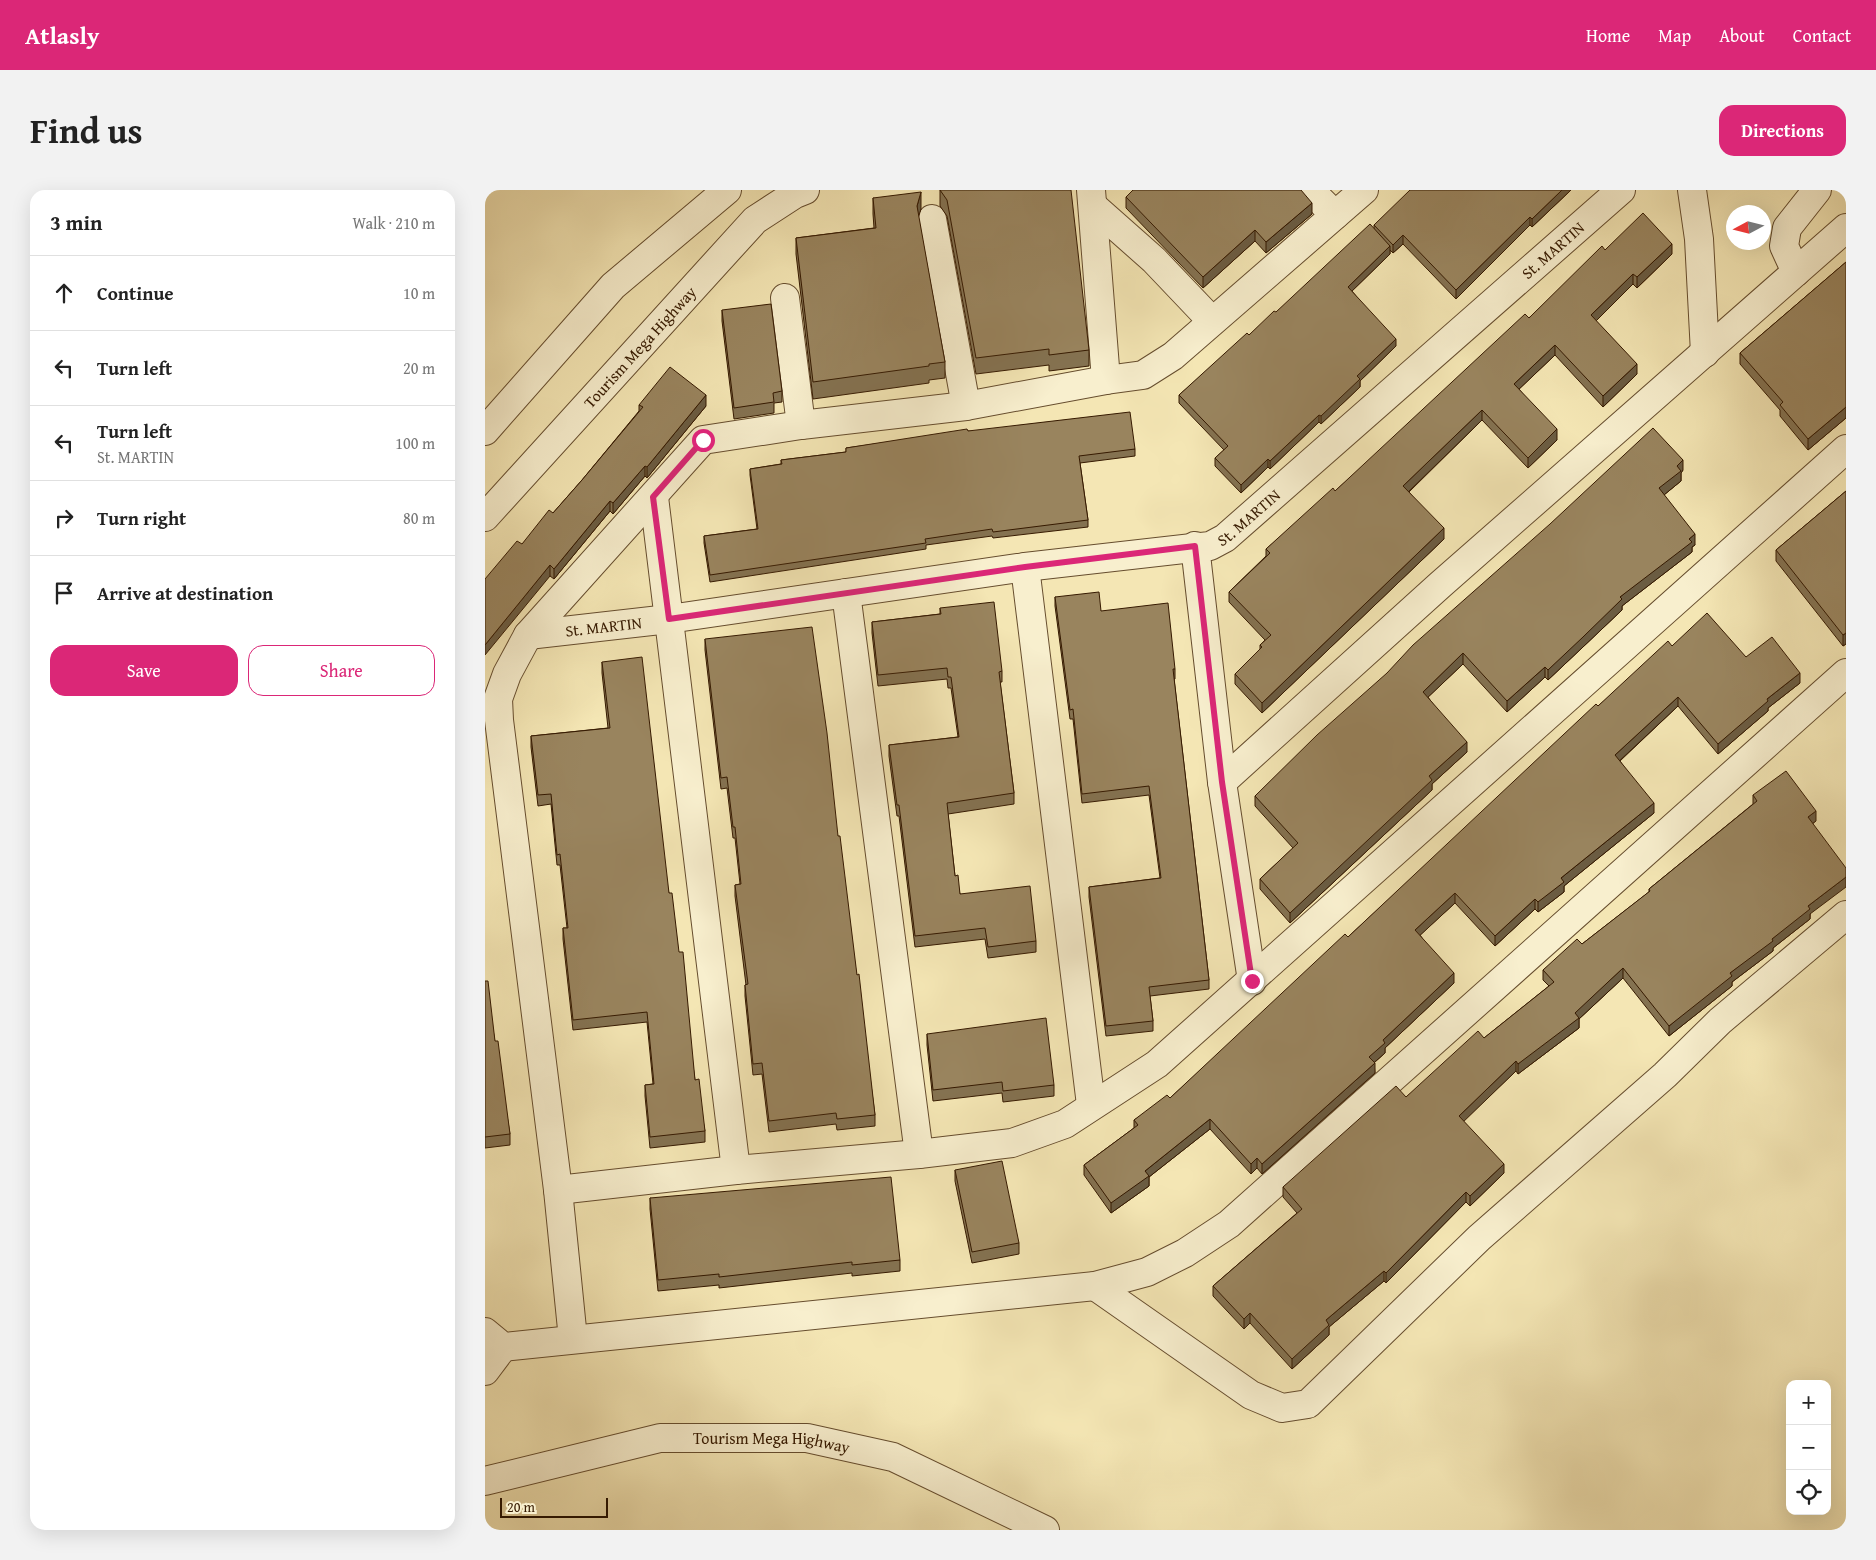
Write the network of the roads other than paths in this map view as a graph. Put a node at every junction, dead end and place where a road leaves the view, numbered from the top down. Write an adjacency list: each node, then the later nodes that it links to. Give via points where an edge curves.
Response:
1 (727, 190): 19 (street, via 613,286)
2 (805, 190): 22 (street, Tourism Mega Highway, via 755,220)
3 (1310, 190): 9 (street)
4 (1365, 190): 9 (street)
5 (1621, 190): 23 (street, St. MARTIN, via 1225,538 1210,546)
6 (1692, 190): 15 (street, via 1699,239)
7 (1817, 190): 12 (street, via 1787,228 1784,246)
8 (1092, 198): 14 (street); 16 (street)
9 (1335, 215): 14 (street)
10 (932, 219): 17 (street)
11 (1846, 228): 12 (street)
12 (1796, 272): 15 (street)
13 (785, 298): 18 (street)
14 (1212, 321): 16 (street, via 1173,356 1143,375)
15 (1705, 353): 29 (street, via 1440,585)
16 (1106, 380): 17 (street)
17 (966, 406): 18 (street)
18 (801, 425): 21 (street, via 703,440)
19 (485, 431)
20 (1846, 449): 31 (street)
21 (653, 497): 26 (street); 27 (street)
22 (485, 517)
23 (1195, 546): 24 (street, St. MARTIN); 29 (street)
24 (1025, 567): 25 (street, St. MARTIN); 32 (street)
25 (847, 593): 26 (street, St. MARTIN); 33 (street)
26 (669, 619): 27 (street, St. MARTIN); 34 (street)
27 (528, 635): 35 (street, via 498,699 499,720)
28 (1846, 673): 36 (street, via 1229,1224 1185,1253 1147,1272)
29 (1222, 782): 31 (street)
30 (1846, 915): 36 (street, via 1720,1021 1665,1075 1479,1238 1309,1404 1283,1408 1251,1395)
31 (1252, 981): 32 (street, via 1157,1064)
32 (1091, 1106): 33 (street, via 1065,1124 1012,1143)
33 (919, 1154): 34 (street)
34 (736, 1170): 35 (street)
35 (558, 1190): 37 (street)
36 (1095, 1286): 37 (street)
37 (573, 1339): 38 (street)
38 (494, 1340): 39 (street)
39 (485, 1371)
40 (485, 1481): 41 (street, Tourism Mega Highway, via 660,1438 807,1438 893,1457)
41 (1045, 1530)

